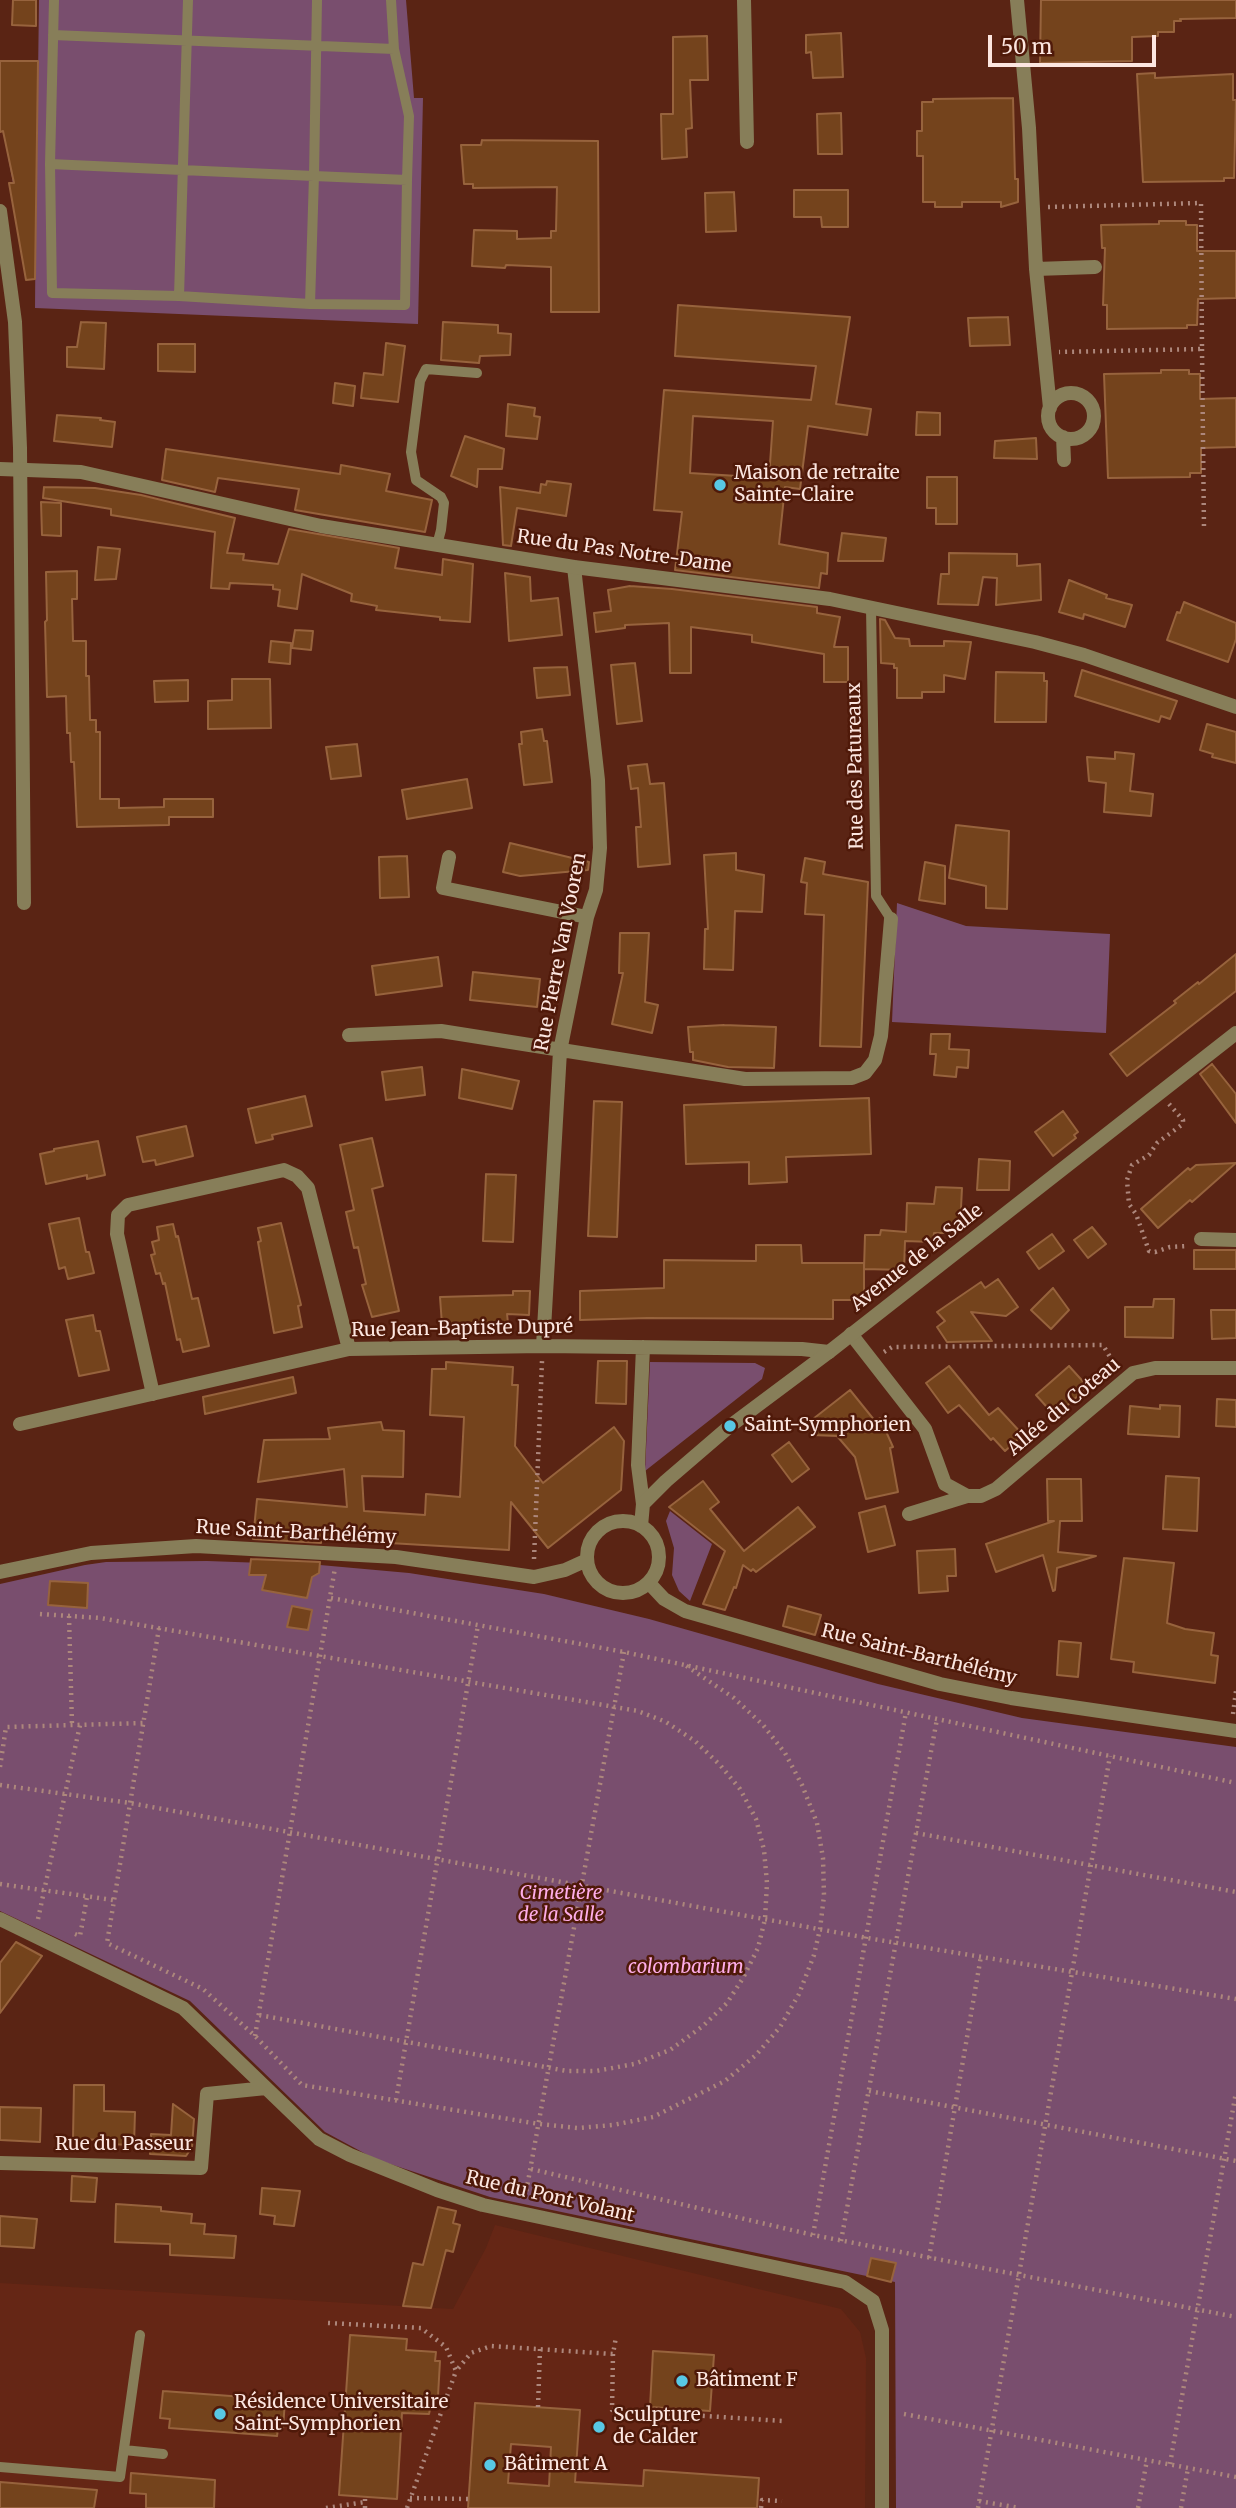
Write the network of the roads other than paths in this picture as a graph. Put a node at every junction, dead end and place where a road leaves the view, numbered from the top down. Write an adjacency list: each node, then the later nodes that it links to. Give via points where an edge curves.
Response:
1 (54, 0): 7 (lane)
2 (188, 0): 8 (lane)
3 (317, 0): 9 (lane)
4 (391, 0): 10 (lane)
5 (744, 0): 11 (street)
6 (1017, 0): 18 (street)
7 (53, 35): 8 (lane); 12 (lane)
8 (187, 41): 9 (lane); 13 (lane)
9 (317, 45): 10 (lane); 14 (lane)
10 (394, 49): 15 (lane, via 409,116)
11 (747, 142)
12 (50, 164): 13 (lane); 19 (lane, via 52,293)
13 (184, 170): 14 (lane); 19 (lane)
14 (314, 176): 15 (lane); 20 (lane)
15 (407, 180): 20 (lane, via 405,305)
16 (0, 211): 25 (street, via 15,322)
17 (1095, 267): 18 (street)
18 (1036, 269): 22 (street)
19 (179, 296): 20 (lane)
20 (310, 304)
21 (477, 373): 27 (lane, via 426,369 420,381 411,452 416,480 444,503)
22 (1050, 408): 23 (street, via 1052,429); 23 (street, via 1059,396 1074,393 1092,406 1091,429 1079,438)
23 (1063, 437): 24 (street)
24 (1064, 460)
25 (20, 468): 26 (street, Rue du Pas Notre-Dame); 27 (street, Rue du Pas Notre-Dame, via 81,472 321,526); 32 (street)
26 (0, 469)
27 (437, 545): 28 (street, Rue du Pas Notre-Dame)
28 (574, 567): 29 (street, Rue du Pas Notre-Dame); 33 (street, Rue Pierre Van Vooren, via 598,780 600,848 596,890)
29 (871, 608): 30 (street, Rue du Pas Notre-Dame, via 1084,655); 34 (lane, Rue des Patureaux, via 876,896)
30 (1236, 707)
31 (449, 858): 33 (street, via 443,888)
32 (24, 903)
33 (587, 917): 37 (street, Rue Pierre Van Vooren)
34 (891, 919): 37 (street, via 881,1036 875,1060 865,1073 852,1078 745,1079)
35 (1236, 1033): 40 (street, Avenue de la Salle)
36 (349, 1035): 37 (street, via 441,1031)
37 (560, 1051): 41 (street, Rue Pierre Van Vooren)
38 (1201, 1240): 39 (street)
39 (1236, 1240)
40 (851, 1334): 44 (street, Avenue de la Salle); 48 (street, via 925,1429 945,1484)
41 (542, 1346): 42 (street, Rue Jean-Baptiste Dupré); 43 (street, Rue Jean-Baptiste Dupré)
42 (643, 1347): 44 (street, Rue Jean-Baptiste Dupré); 49 (street, via 638,1465)
43 (349, 1349): 46 (street, Rue Jean-Baptiste Dupré); 46 (street, via 308,1188 297,1176 284,1171 141,1202 128,1205 118,1215 117,1234)
44 (829, 1352): 49 (street, Avenue de la Salle, via 730,1426)
45 (1236, 1368): 48 (street, Allée du Coteau, via 1155,1367 1133,1373 996,1489)
46 (153, 1394): 47 (street, Rue Jean-Baptiste Dupré)
47 (20, 1424)
48 (967, 1496): 50 (street, Allée du Coteau)
49 (643, 1504): 51 (street)
50 (909, 1514)
51 (641, 1526): 52 (street, via 620,1521 600,1530); 54 (street, via 659,1552)
52 (587, 1560): 53 (street, Rue Saint-Barthélémy, via 534,1577 396,1557 196,1546 91,1553); 54 (street, via 590,1571 606,1588 628,1593)
53 (0, 1572)
54 (649, 1583): 55 (street, Rue Saint-Barthélémy, via 685,1611 940,1684)
55 (1236, 1731)
56 (0, 1919): 57 (street, Rue du Pont Volant, via 183,2008)
57 (266, 2088): 58 (street, Rue du Passeur, via 207,2094 201,2168); 63 (street, Rue du Pont Volant, via 319,2139 437,2190 483,2205 845,2282 873,2301 882,2330)
58 (0, 2163)
59 (140, 2335): 60 (lane)
60 (124, 2450): 61 (lane); 62 (lane, via 120,2477)
61 (163, 2454)
62 (0, 2467)
63 (882, 2508)

